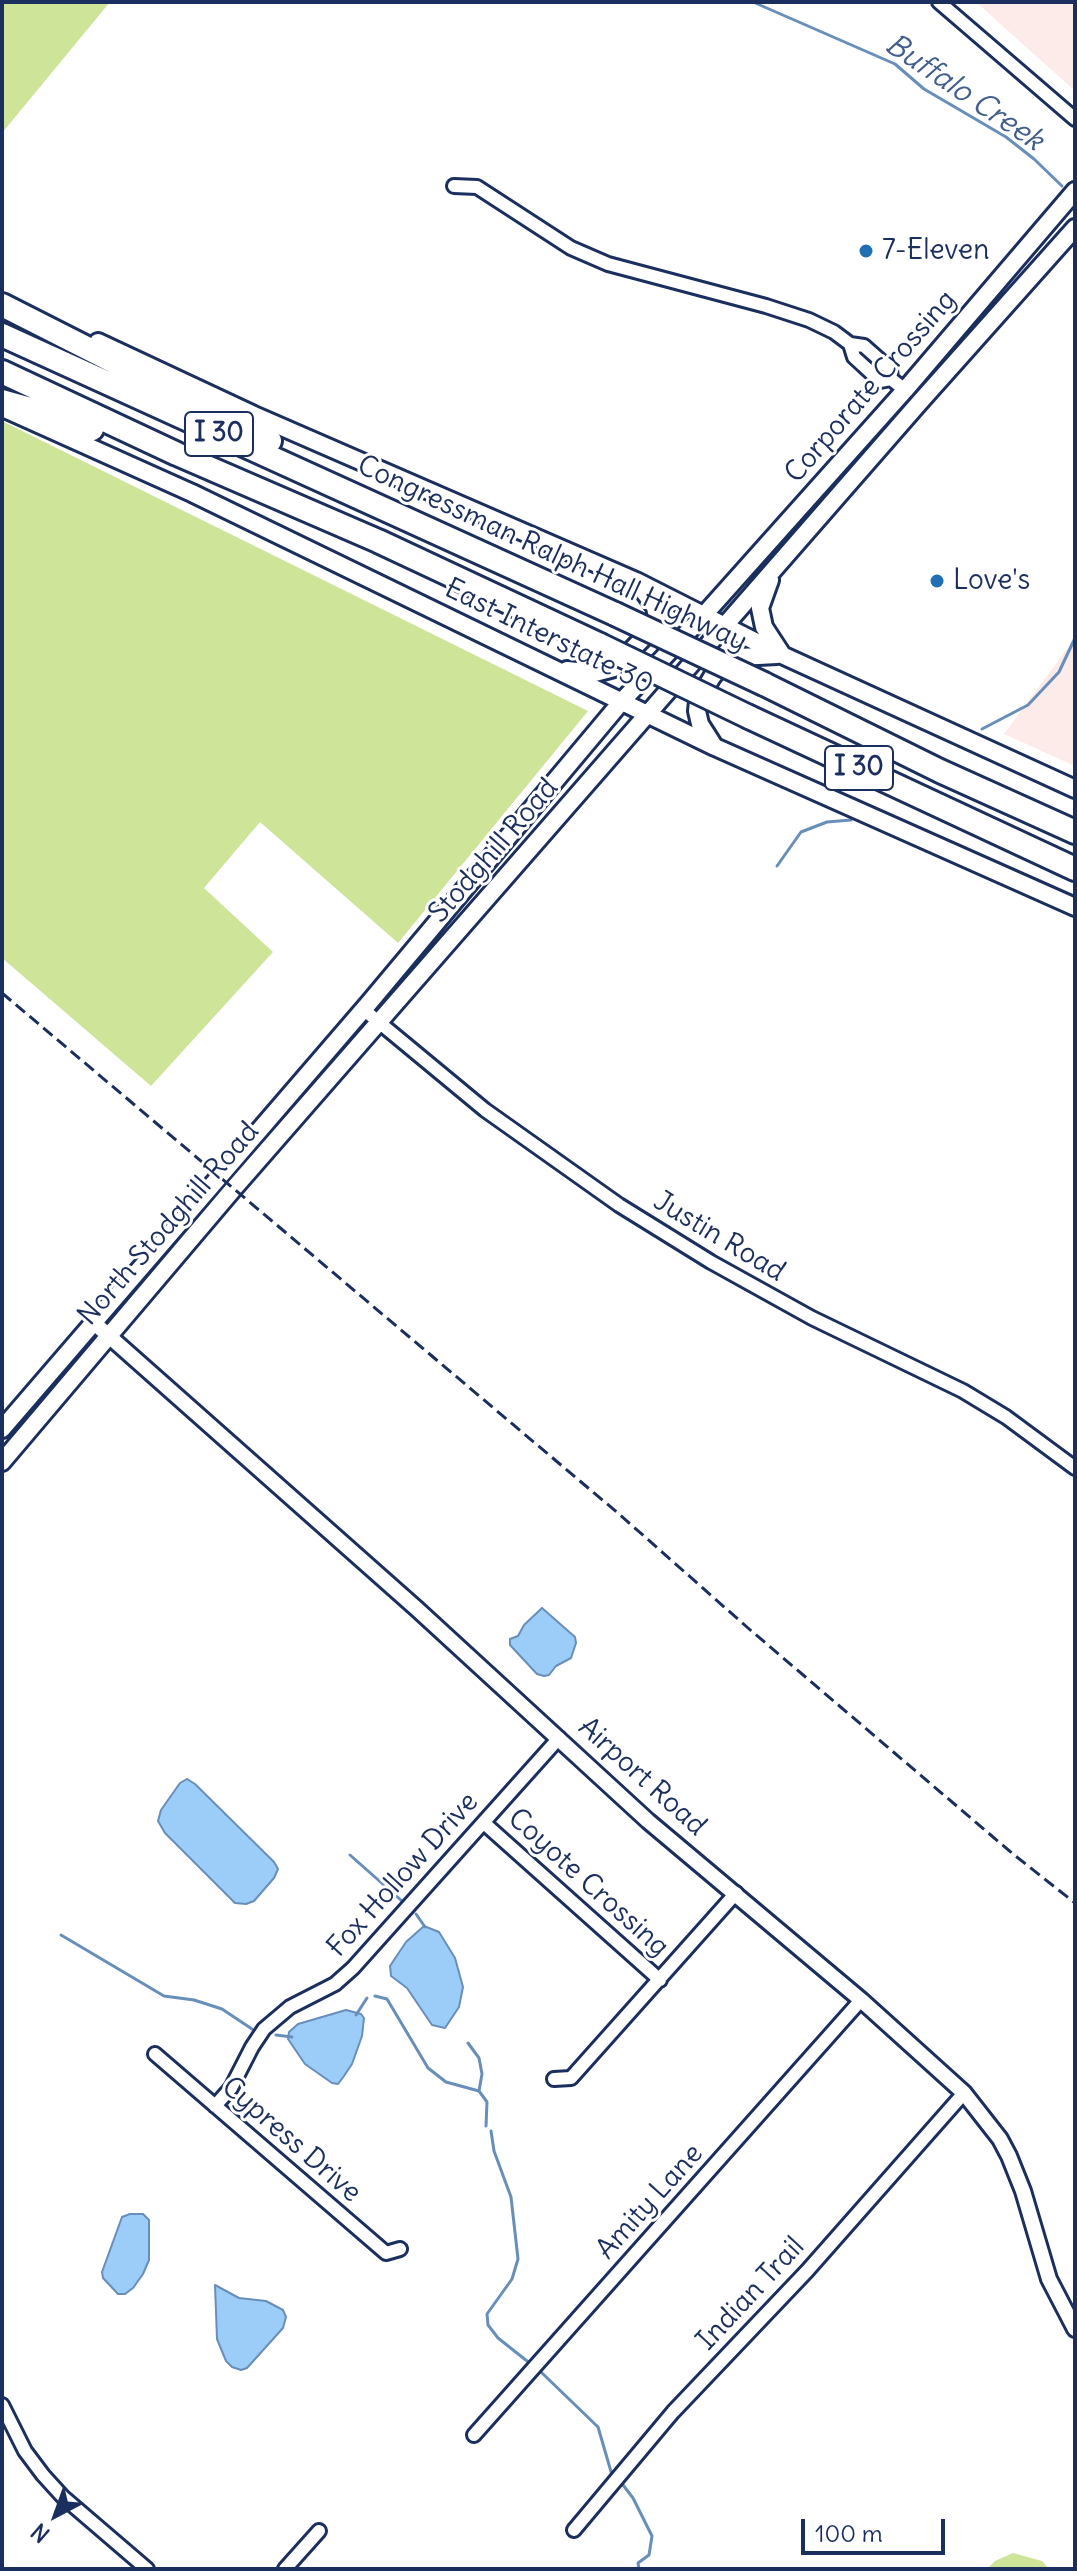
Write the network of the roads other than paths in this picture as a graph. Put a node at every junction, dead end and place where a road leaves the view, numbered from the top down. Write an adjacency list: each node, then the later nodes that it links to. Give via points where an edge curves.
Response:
1 (939, 2): 2 (street)
2 (1075, 119)
3 (454, 186): 10 (street, via 477,187 571,248 608,264 778,310 834,332 850,344 864,346)
4 (1075, 191): 10 (main road, Corporate Crossing)
5 (1075, 228): 15 (main road, Corporate Crossing)
6 (2, 297): 16 (main road, via 254,415)
7 (2, 305): 13 (highway, via 334,474)
8 (2, 335): 13 (highway, Congressman Ralph Hall Highway / I 30)
9 (2, 372): 14 (highway, I 30)
10 (905, 390): 17 (main road, Corporate Crossing)
11 (2, 401): 14 (highway, via 70,420 344,534)
12 (2, 408): 20 (main road, East Interstate 30, via 192,493)
13 (435, 532): 25 (highway, Congressman Ralph Hall Highway / I 30, bridge)
14 (378, 541): 26 (highway, I 30, bridge)
15 (773, 571): 18 (main road, Corporate Crossing); 19 (main road, via 760,608 764,627)
16 (636, 581): 17 (main road); 20 (main road, via 657,618 640,643 605,672)
17 (704, 615): 18 (main road); 21 (main road, Corporate Crossing)
18 (725, 626): 19 (main road); 22 (main road, Stodghill Road)
19 (782, 655): 23 (main road, via 739,657 712,677 697,711); 24 (main road)
20 (553, 668): 21 (main road, East Interstate 30)
21 (622, 701): 22 (main road, East Interstate 30); 32 (main road, Stodghill Road)
22 (648, 714): 23 (main road, East Interstate 30); 33 (main road, Stodghill Road)
23 (715, 747): 31 (main road, East Interstate 30)
24 (1075, 789)
25 (1037, 815): 27 (highway); 28 (highway, Congressman Ralph Hall Highway / I 30)
26 (969, 819): 29 (highway, I 30); 30 (highway)
27 (1075, 824)
28 (1075, 832)
29 (1075, 869)
30 (1075, 877)
31 (1075, 907)
32 (363, 1009): 33 (street, Justin Road); 34 (main road, North Stodghill Road)
33 (379, 1022): 35 (main road, North Stodghill Road); 38 (street, Justin Road, via 485,1110 619,1205 812,1318 963,1391)
34 (92, 1321): 35 (street, Airport Road); 36 (main road, North Stodghill Road)
35 (108, 1335): 37 (main road, North Stodghill Road); 39 (street, Airport Road)
36 (2, 1429)
37 (2, 1462)
38 (1075, 1468)
39 (559, 1738): 40 (street, Fox Hollow Drive); 41 (street, Airport Road, via 662,1834)
40 (484, 1823): 42 (street, Coyote Crossing); 47 (street, Fox Hollow Drive, via 353,1968 264,2029)
41 (736, 1893): 42 (street); 43 (street, Airport Road)
42 (660, 1980): 45 (street, via 571,2078)
43 (861, 2000): 46 (street, Airport Road); 51 (street, Amity Lane)
44 (155, 2054): 47 (street, Cypress Drive)
45 (554, 2079)
46 (964, 2093): 49 (street, Airport Road, via 1009,2156 1049,2279); 52 (street, Indian Trail, via 673,2412)
47 (215, 2106): 48 (street, Cypress Drive, via 386,2253)
48 (400, 2249)
49 (1075, 2329)
50 (2, 2405): 54 (street, via 43,2475)
51 (474, 2435)
52 (574, 2530)
53 (319, 2531): 55 (street)
54 (147, 2569)
55 (285, 2569)

